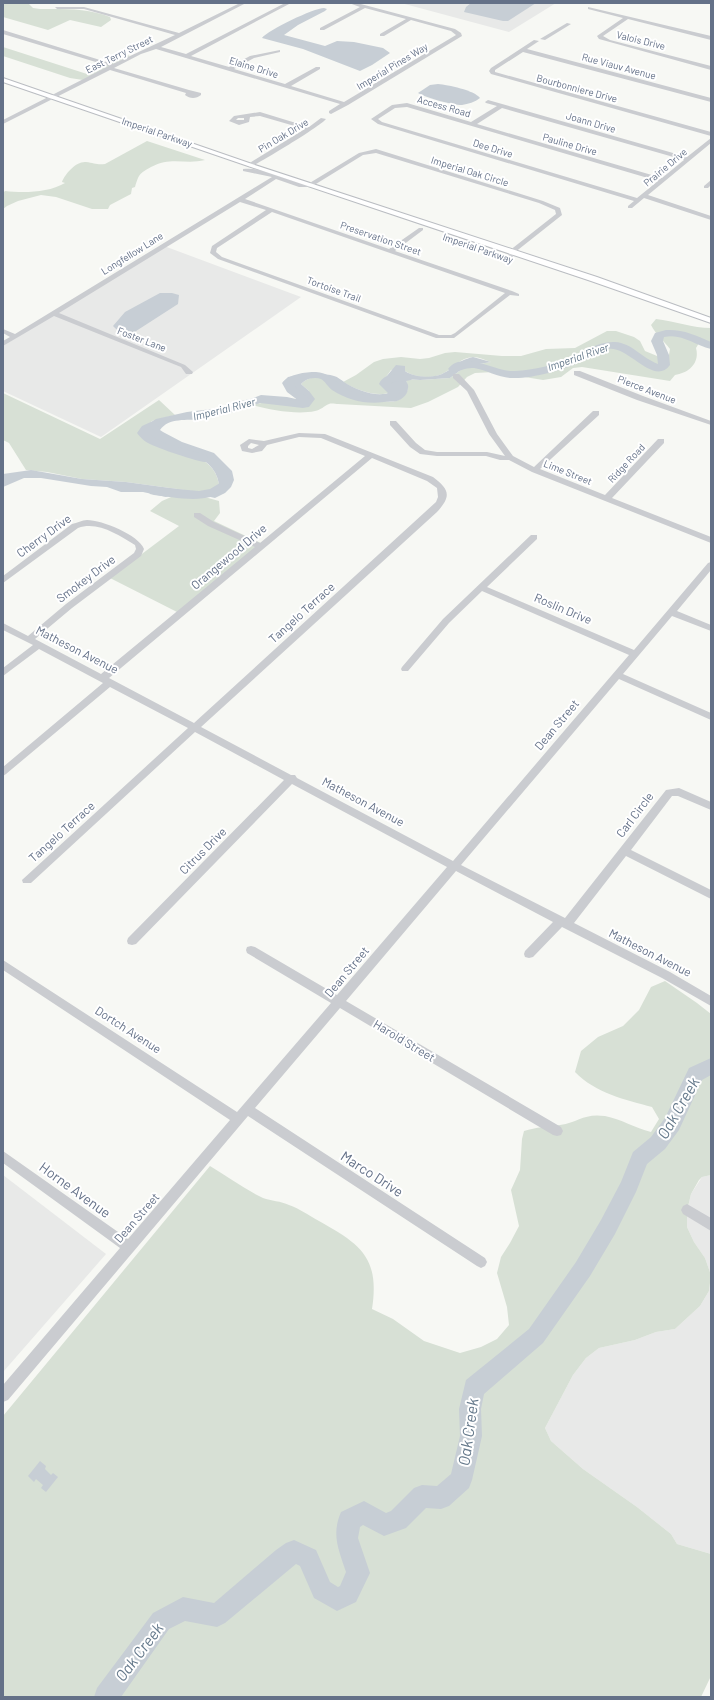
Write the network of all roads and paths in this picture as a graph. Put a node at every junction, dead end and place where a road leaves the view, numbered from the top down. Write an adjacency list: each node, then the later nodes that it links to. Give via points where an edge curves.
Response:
1 (240, 3): 12 (street, East Terry Street)
2 (289, 3): 18 (street)
3 (351, 3): 4 (street)
4 (364, 7): 8 (street); 10 (street)
5 (57, 8): 12 (street, via 84,8)
6 (590, 8): 7 (street)
7 (627, 18): 14 (street); 21 (street, Valois Drive, via 603,33 600,38)
8 (410, 19): 13 (street); 30 (street, Imperial Pines Way, via 453,30 459,34 457,38)
9 (569, 24): 16 (street, Bourbonniere Drive)
10 (322, 29)
11 (3, 32): 19 (street)
12 (179, 35): 15 (street, East Terry Street)
13 (382, 35)
14 (711, 38)
15 (156, 47): 18 (street, Elaine Drive); 19 (street, East Terry Street)
16 (523, 50): 28 (street, Rue Viauv Avenue, via 704,95); 42 (street, Bourbonniere Drive, via 493,69 493,73)
17 (278, 51): 22 (street, via 252,57)
18 (186, 56): 22 (street, Elaine Drive)
19 (113, 68): 25 (street); 27 (street, East Terry Street)
20 (318, 68): 24 (street)
21 (711, 68)
22 (229, 69): 24 (street, Elaine Drive)
23 (3, 80): 27 (main road, Imperial Parkway)
24 (286, 86): 30 (street, Elaine Drive)
25 (189, 92)
26 (30, 97): 27 (main road, Imperial Parkway)
27 (52, 100): 36 (street); 40 (street); 45 (main road, Imperial Parkway)
28 (711, 100)
29 (488, 102): 32 (street, Joann Drive)
30 (346, 104): 33 (street, Imperial Pines Way)
31 (402, 105): 39 (street, Access Road); 53 (street, Dee Drive, via 394,106 374,120)
32 (501, 106): 39 (street, Access Road); 44 (street, Joann Drive)
33 (332, 112)
34 (3, 114): 36 (street)
35 (247, 115): 41 (street, via 260,114)
36 (12, 117): 38 (street)
37 (323, 119): 41 (street, Pin Oak Drive)
38 (3, 122)
39 (472, 124): 47 (street, Pauline Drive)
40 (3, 128)
41 (310, 129): 45 (street, Pin Oak Drive)
42 (711, 134)
43 (711, 140): 44 (street, Prairie Drive)
44 (688, 159): 47 (street, Prairie Drive)
45 (248, 168): 46 (main road, Imperial Parkway); 49 (main road, Imperial Parkway)
46 (272, 179): 52 (street, Longfellow Lane); 58 (main road, Imperial Parkway)
47 (663, 180): 51 (street, Prairie Drive)
48 (711, 182): 50 (street)
49 (311, 185): 57 (main road, Imperial Parkway); 61 (street, Imperial Oak Circle, via 361,154 376,151 558,209 559,215)
50 (708, 188)
51 (644, 196): 53 (street, Prairie Drive); 56 (street)
52 (239, 199): 55 (street, Preservation Street); 64 (street, Longfellow Lane)
53 (638, 200): 54 (street, Prairie Drive)
54 (630, 207)
55 (271, 210): 60 (street, Preservation Street); 62 (street, Tortoise Trail, via 214,247 213,253 220,258 445,338 457,334)
56 (711, 218)
57 (417, 220): 58 (main road); 59 (main road, Imperial Parkway)
58 (421, 229): 59 (main road); 60 (street); 61 (main road, Imperial Parkway)
59 (490, 245): 61 (main road, Imperial Parkway)
60 (390, 251): 62 (street, Preservation Street)
61 (510, 255): 66 (main road, Imperial Parkway)
62 (510, 292): 63 (street, Preservation Street)
63 (517, 295)
64 (53, 313): 65 (street, Longfellow Lane); 69 (street, Foster Lane)
65 (46, 317): 69 (street, Foster Lane, via 68,326); 71 (street, Longfellow Lane)
66 (702, 320): 67 (main road, Imperial Parkway); 68 (main road, Imperial Parkway)
67 (711, 321)
68 (711, 326)
69 (86, 327): 73 (street, Foster Lane, via 183,366)
70 (3, 331): 71 (street)
71 (15, 336): 72 (street, Longfellow Lane)
72 (3, 344)
73 (189, 372)
74 (577, 373): 78 (street, Pierce Avenue)
75 (456, 376): 81 (street, Lime Street, via 470,390)
76 (596, 413): 85 (street)
77 (393, 423): 82 (street, via 423,452)
78 (711, 423)
79 (661, 441): 86 (street, Ridge Road)
80 (264, 443): 83 (street, Tangelo Terrace, via 299,435 314,435)
81 (500, 446): 82 (street); 84 (street, Lime Street)
82 (487, 454): 84 (street)
83 (372, 455): 91 (street, Orangewood Drive); 106 (street, Tangelo Terrace, via 436,483 443,492 441,502)
84 (510, 458): 85 (street, Lime Street)
85 (535, 470): 86 (street, Lime Street)
86 (607, 498): 90 (street, Lime Street)
87 (197, 515): 91 (street)
88 (124, 536): 93 (street, Cherry Drive, via 92,523 83,523 75,526); 98 (street, Smokey Drive, via 138,544 138,554)
89 (534, 537): 94 (street)
90 (711, 540)
91 (261, 547): 104 (street, Orangewood Drive)
92 (711, 565): 95 (street, Dean Street)
93 (3, 580)
94 (482, 588): 100 (street, Roslin Drive); 101 (street, via 446,621)
95 (671, 612): 97 (street); 100 (street, Dean Street)
96 (3, 626): 98 (street, Matheson Avenue)
97 (711, 628)
98 (29, 640): 99 (street, Matheson Avenue)
99 (39, 645): 102 (street); 104 (street, Matheson Avenue)
100 (635, 654): 103 (street, Dean Street)
101 (405, 669)
102 (3, 673)
103 (617, 675): 105 (street); 111 (street, Dean Street)
104 (107, 680): 106 (street, Matheson Avenue); 107 (street, Orangewood Drive)
105 (711, 717)
106 (195, 727): 108 (street, Matheson Avenue); 112 (street, Tangelo Terrace)
107 (3, 772)
108 (292, 778): 111 (street, Matheson Avenue); 115 (street, Citrus Drive)
109 (711, 806): 110 (street, Carl Circle, via 679,792 669,793)
110 (624, 851): 113 (street, Carl Circle); 114 (street, Carl Circle)
111 (454, 866): 114 (street, Matheson Avenue); 120 (street, Dean Street)
112 (27, 880)
113 (711, 896)
114 (564, 923): 117 (street, Carl Circle); 119 (street, Matheson Avenue)
115 (132, 941)
116 (251, 950): 120 (street, Harold Street)
117 (529, 954)
118 (3, 964): 122 (street, Dortch Avenue)
119 (711, 1001)
120 (338, 1002): 121 (street, Dean Street); 123 (street, Harold Street)
121 (247, 1109): 122 (street, Dean Street); 128 (street, Marco Drive)
122 (239, 1119): 127 (street, Dean Street)
123 (556, 1131)
124 (3, 1156): 127 (street, Horne Avenue)
125 (687, 1210): 126 (street)
126 (711, 1225)
127 (129, 1248): 129 (street, Dean Street)
128 (481, 1262)
129 (4, 1392)

